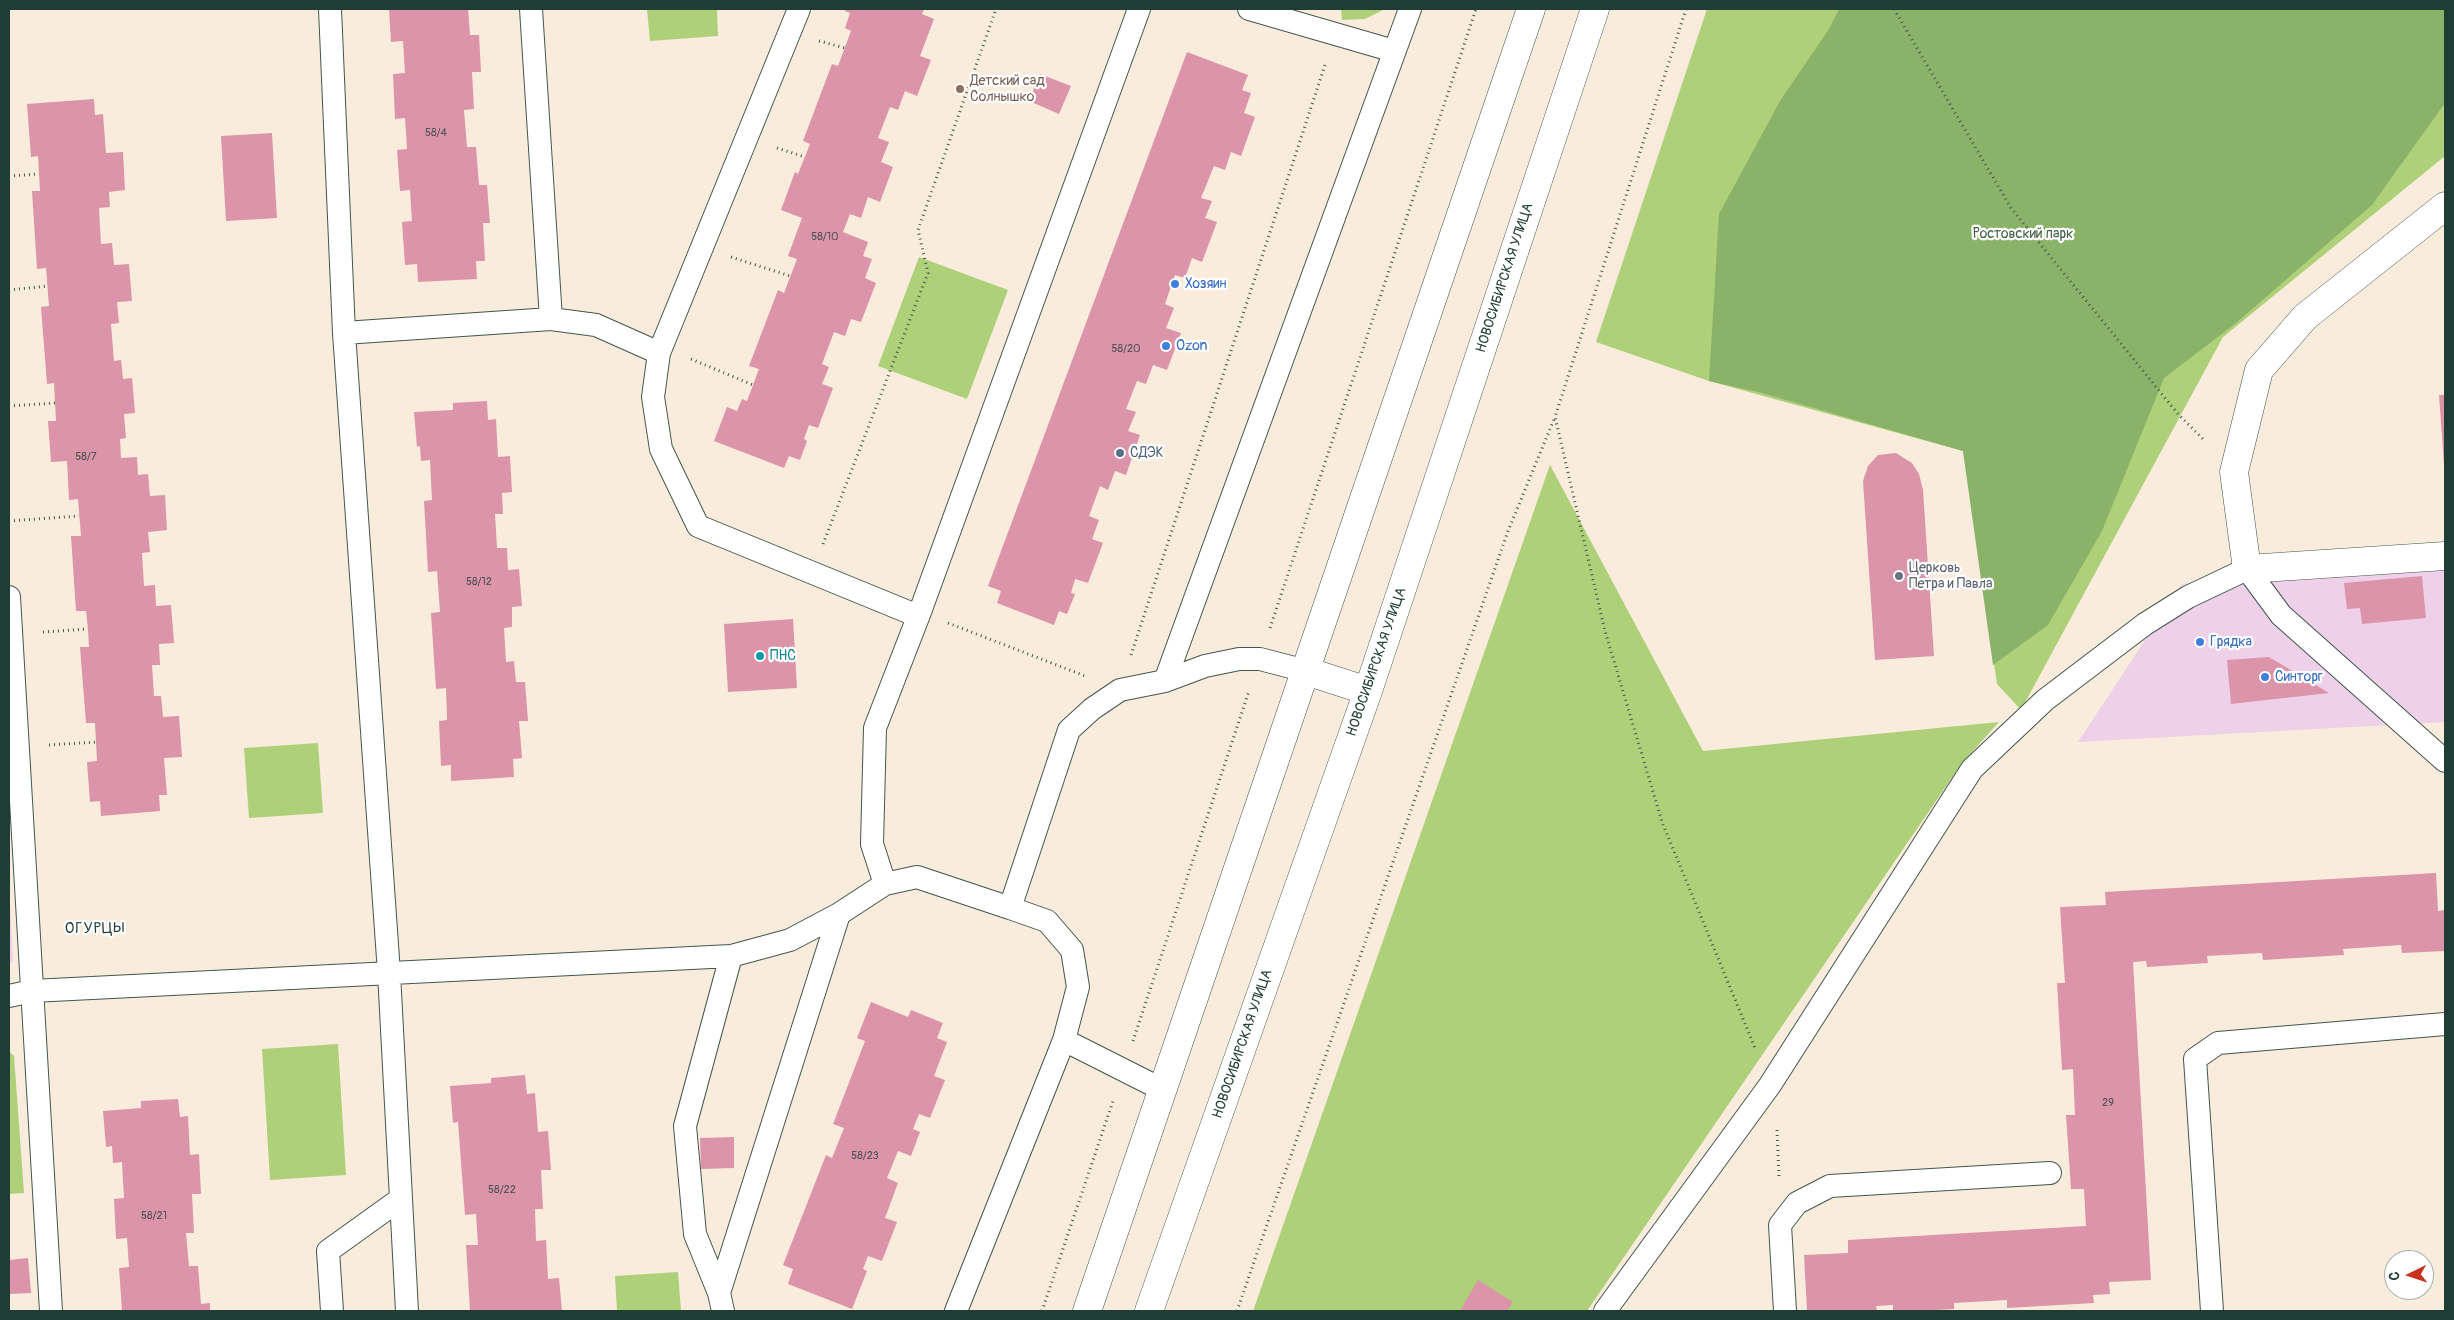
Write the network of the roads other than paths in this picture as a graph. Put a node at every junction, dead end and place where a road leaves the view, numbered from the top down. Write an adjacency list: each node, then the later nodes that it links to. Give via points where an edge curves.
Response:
1 (330, 9): 12 (lane)
2 (531, 9): 11 (lane)
3 (799, 9): 13 (lane)
4 (1139, 9): 17 (lane)
5 (1249, 9): 9 (lane)
6 (1410, 9): 9 (lane)
7 (1531, 9): 18 (main road)
8 (1595, 9): 20 (main road, НОВОСИБИРСКАЯ УЛИЦА)
9 (1394, 51): 19 (lane)
10 (2445, 206): 15 (main road, via 2305,317 2259,370 2234,472)
11 (551, 319): 12 (lane); 13 (lane, via 596,325)
12 (344, 333): 26 (lane)
13 (660, 350): 17 (lane, via 653,397 661,449 698,526)
14 (2445, 556): 15 (main road)
15 (2247, 569): 21 (lane, via 2281,615); 42 (lane, via 2188,597 2145,624 2045,700 1972,769 1770,1085)
16 (9, 597): 27 (lane)
17 (919, 614): 22 (lane, via 875,728 872,844)
18 (1306, 671): 19 (lane, via 1260,659 1239,659 1205,666); 20 (main road); 32 (main road)
19 (1166, 681): 23 (lane, via 1120,690 1069,730)
20 (1368, 691): 41 (main road, НОВОСИБИРСКАЯ УЛИЦА)
21 (2445, 761)
22 (885, 884): 23 (lane, via 917,877); 24 (lane)
23 (1010, 908): 31 (lane, via 1047,921 1072,950 1078,987)
24 (839, 914): 25 (lane, via 790,940); 35 (lane)
25 (731, 956): 26 (lane); 35 (lane, via 685,1126 695,1234)
26 (388, 973): 27 (lane); 34 (lane)
27 (32, 991): 28 (lane); 36 (lane)
28 (9, 996)
29 (2445, 1024): 30 (lane); 44 (lane, via 2218,1043 2194,1058)
30 (2445, 1032)
31 (1064, 1040): 32 (lane); 39 (lane)
32 (1163, 1090): 40 (main road)
33 (2050, 1173): 43 (lane, via 1830,1186 1797,1203 1780,1225)
34 (399, 1200): 37 (lane, via 328,1251); 38 (lane)
35 (721, 1302)
36 (51, 1311)
37 (332, 1311)
38 (407, 1311)
39 (956, 1311)
40 (1087, 1311)
41 (1149, 1311)
42 (1605, 1311)
43 (1785, 1311)
44 (2212, 1311)

